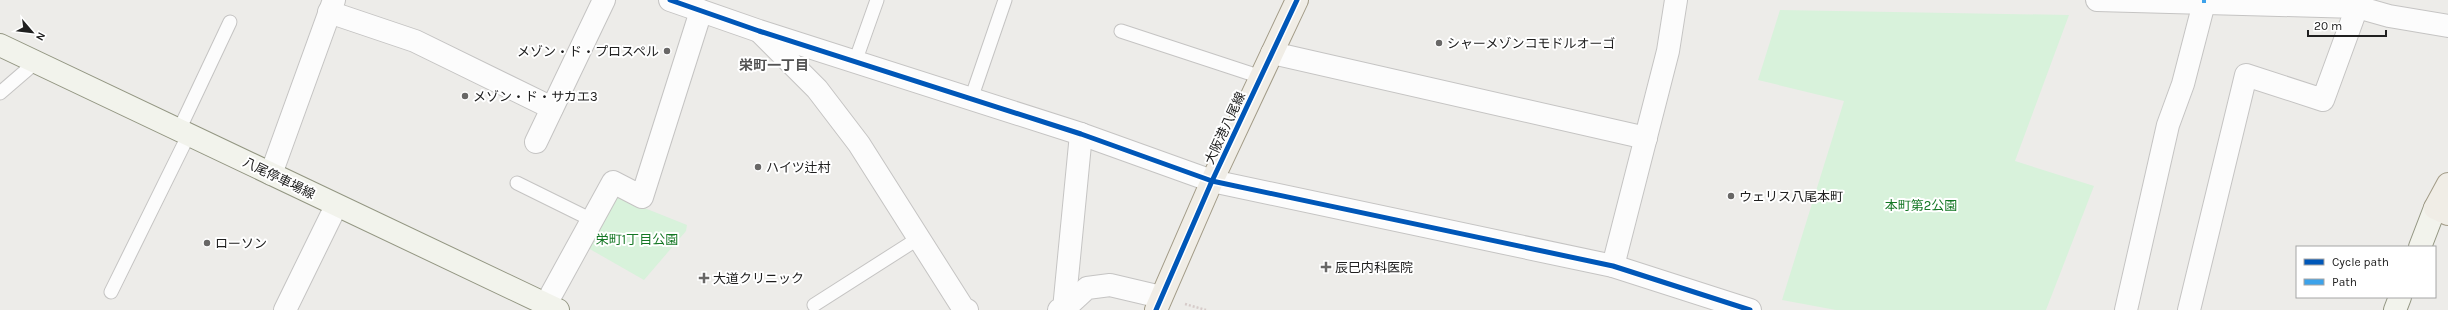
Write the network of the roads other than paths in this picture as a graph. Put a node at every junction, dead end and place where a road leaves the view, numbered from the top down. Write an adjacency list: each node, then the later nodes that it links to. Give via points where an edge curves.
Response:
1 (604, 0): 23 (street)
2 (670, 0): 11 (street)
3 (877, 0): 19 (lane)
4 (1005, 0): 22 (lane)
5 (1298, 0): 17 (main road, 大阪港八尾線)
6 (1676, 0): 26 (street, via 1668,51)
7 (2097, 0): 8 (street)
8 (2204, 3): 10 (street); 47 (street, via 2183,84 2168,125)
9 (332, 6): 23 (street, via 416,41); 28 (street)
10 (2357, 7): 13 (street, via 2389,16); 48 (street, via 2323,100 2246,75)
11 (713, 9): 14 (street); 34 (street, via 642,197 612,182)
12 (230, 22): 24 (lane)
13 (2448, 26)
14 (759, 31): 19 (street); 35 (street, via 817,89 860,144)
15 (1121, 31): 20 (lane)
16 (0, 45): 18 (main road, 八尾停車場線)
17 (1272, 53): 20 (main road, 大阪港八尾線); 26 (street)
18 (36, 62): 21 (lane); 24 (main road, 八尾停車場線)
19 (856, 62): 22 (street)
20 (1261, 77): 29 (main road, 大阪港八尾線)
21 (0, 93)
22 (971, 99): 25 (street)
23 (552, 108): 27 (street)
24 (184, 132): 28 (main road, 八尾停車場線); 38 (lane)
25 (1081, 134): 29 (street); 45 (street)
26 (1646, 138): 37 (street)
27 (536, 142)
28 (271, 174): 32 (main road, 八尾停車場線)
29 (1212, 181): 37 (street); 40 (main road, 大阪港八尾線)
30 (518, 183): 34 (lane)
31 (2448, 184): 33 (main road)
32 (336, 206): 42 (main road, 八尾停車場線); 43 (street)
33 (2442, 211): 36 (main road)
34 (592, 220): 42 (street)
35 (919, 238): 41 (lane); 44 (street, via 963,308)
36 (2421, 246)
37 (1614, 266): 46 (street)
38 (111, 292)
39 (2400, 298): 49 (main road)
40 (1159, 303): 45 (street, via 1110,285 1087,288)
41 (814, 305)
42 (552, 307)
43 (285, 310)
44 (967, 310)
45 (1063, 310)
46 (1750, 310)
47 (2126, 310)
48 (2189, 310)
49 (2395, 310)

